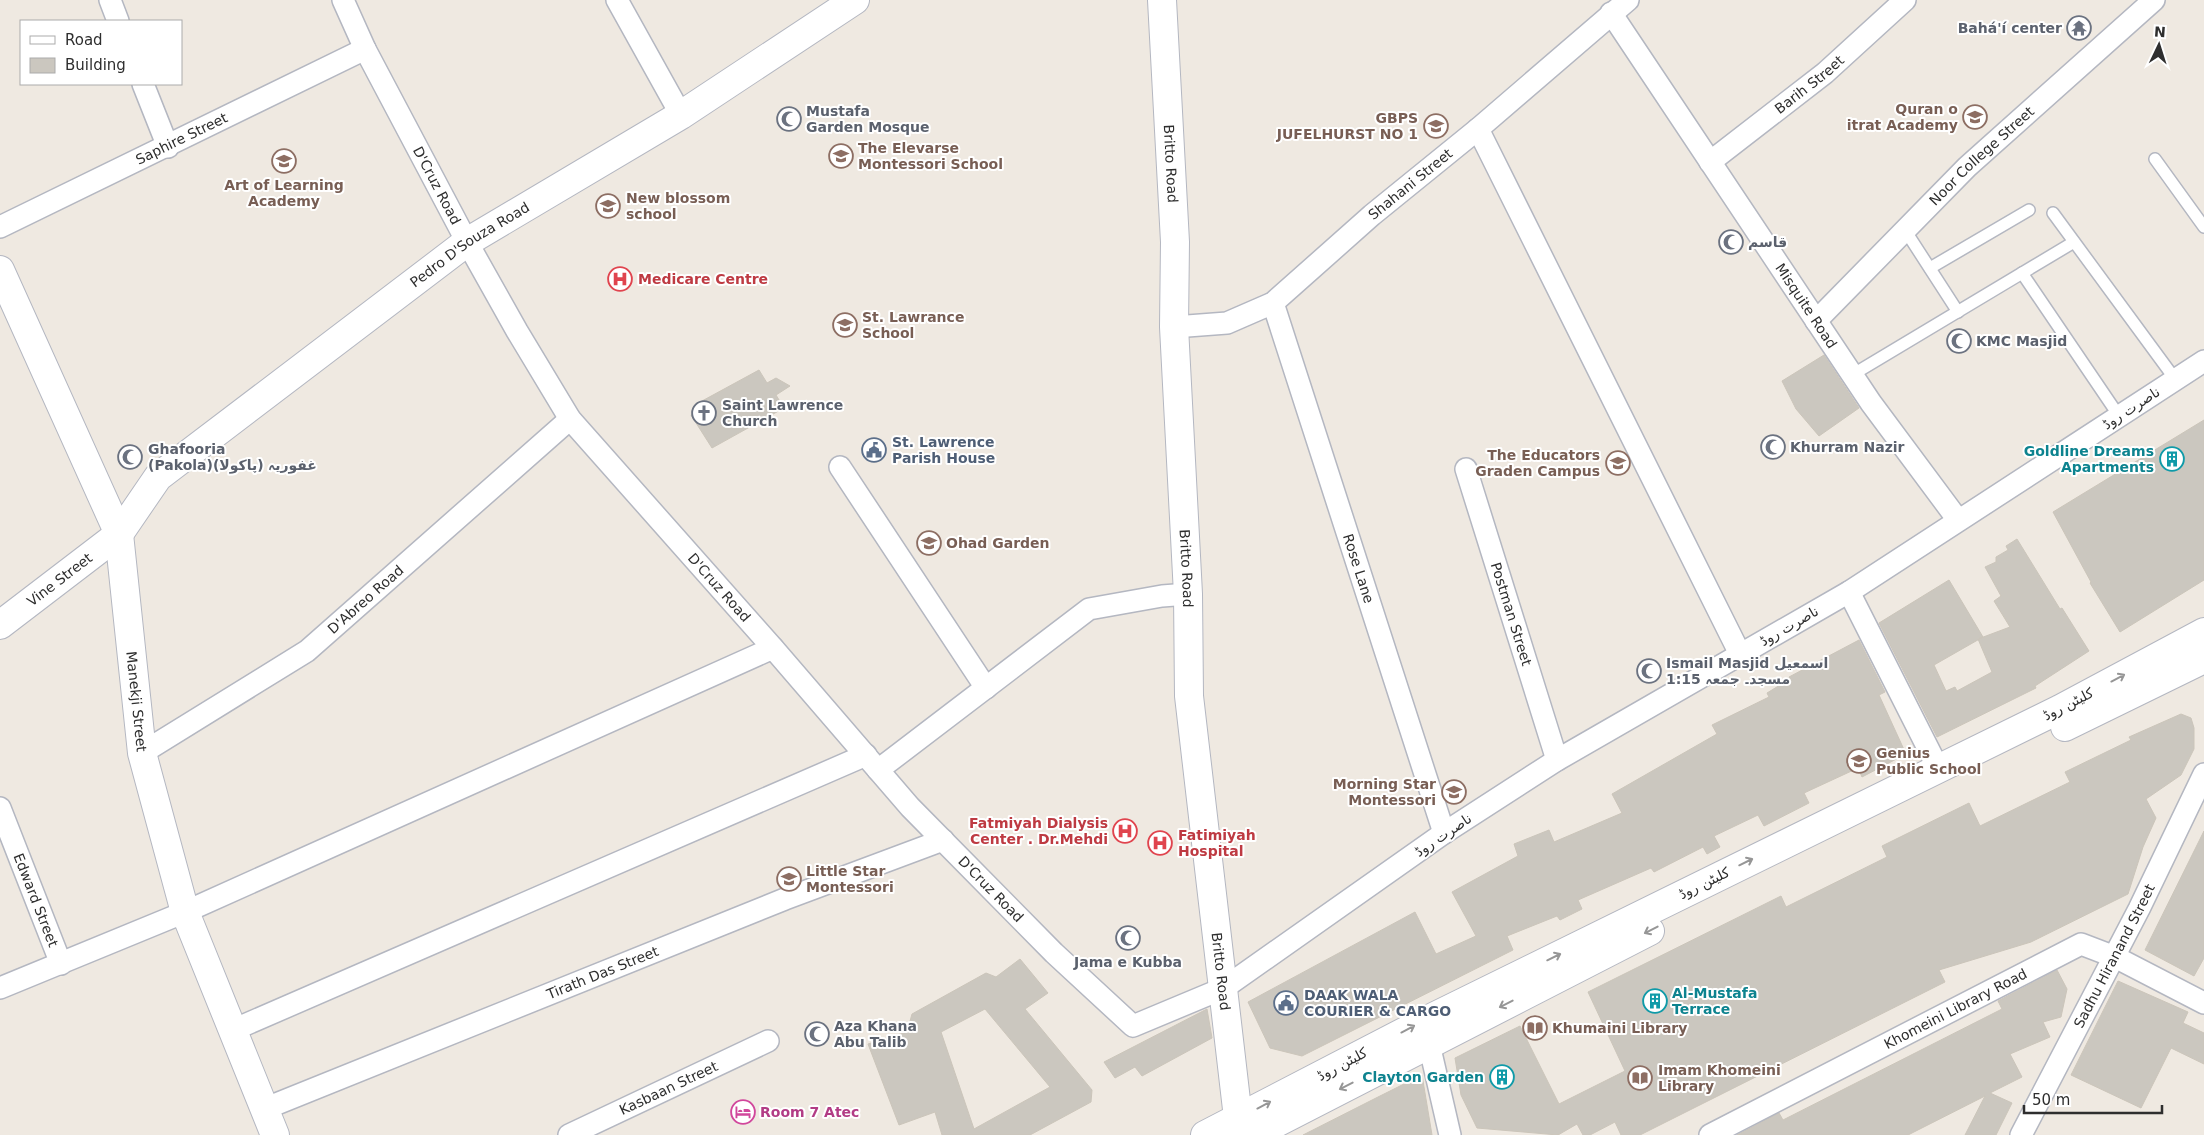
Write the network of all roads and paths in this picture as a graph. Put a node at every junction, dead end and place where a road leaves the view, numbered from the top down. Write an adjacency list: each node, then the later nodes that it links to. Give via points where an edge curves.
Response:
1 (110, 0): 10 (street)
2 (343, 0): 11 (street, D'Cruz Road)
3 (617, 0): 13 (street)
4 (855, 0): 13 (street, Pedro D'Souza Road)
5 (1162, 0): 31 (street, Britto Road, via 1175,242)
6 (1628, 0): 9 (street, Shahani Street)
7 (1905, 0): 17 (street, Barih Street, via 1825,74)
8 (2154, 0): 22 (street, Noor College Street, via 1967,167)
9 (1611, 13): 14 (street, Shahani Street); 17 (street, Misquite Road)
10 (118, 20)
11 (365, 49): 15 (street, Saphire Street); 23 (street, D'Cruz Road)
12 (143, 85): 15 (street)
13 (681, 115): 23 (street, Pedro D'Souza Road)
14 (1478, 129): 28 (street, Shahani Street, via 1372,215); 46 (street)
15 (168, 147): 20 (street, Saphire Street)
16 (2155, 159): 21 (lane)
17 (1710, 162): 30 (street, Misquite Road)
18 (2029, 210): 25 (lane)
19 (2053, 213): 24 (lane)
20 (0, 227)
21 (2204, 227)
22 (1905, 230): 25 (lane); 30 (street, Noor College Street)
23 (468, 242): 36 (street, D'Cruz Road); 40 (street, Pedro D'Souza Road, via 158,477)
24 (2074, 242): 26 (lane); 34 (lane)
25 (1930, 268): 29 (lane)
26 (2022, 273): 29 (lane); 35 (lane)
27 (3, 286): 40 (street, Manekji Street)
28 (1274, 303): 31 (street, Shahani Street, via 1226,323); 57 (street, Rose Lane)
29 (1958, 312): 33 (lane)
30 (1816, 321): 33 (street, Misquite Road)
31 (1174, 328): 42 (street, Britto Road)
32 (2204, 361): 34 (street, ناصرت روڈ)
33 (1852, 376): 39 (street, Misquite Road)
34 (2175, 380): 35 (street, ناصرت روڈ)
35 (2119, 416): 39 (street, ناصرت روڈ)
36 (570, 418): 45 (street, D'Cruz Road); 51 (street, D'Abreo Road, via 307,651)
37 (840, 467): 50 (street)
38 (1466, 469): 52 (street, Postman Street)
39 (1958, 520): 41 (street, ناصرت روڈ)
40 (119, 534): 43 (street, Vine Street); 51 (street, Manekji Street)
41 (1849, 592): 46 (street, ناصرت روڈ); 54 (street)
42 (1188, 594): 50 (street, via 1089,609); 63 (street, Britto Road, via 1189,696)
43 (0, 625)
44 (2204, 632): 54 (street, کلیٹن روڈ, one-way to 44, via 2060,709)
45 (773, 648): 53 (street, D'Cruz Road); 59 (street)
46 (1740, 654): 52 (street, ناصرت روڈ)
47 (2204, 659): 48 (street, کلیٹن روڈ)
48 (2177, 672): 49 (street); 67 (street, کلیٹن روڈ, one-way to 67, via 1701,905)
49 (2204, 685)
50 (986, 688): 53 (street)
51 (142, 753): 59 (street, Manekji Street)
52 (1557, 760): 57 (street, ناصرت روڈ)
53 (872, 763): 58 (street, D'Cruz Road); 65 (street)
54 (1938, 768): 69 (street, کلیٹن روڈ, one-way to 54, via 1423,1022)
55 (2204, 774): 60 (street, Sadhu Hiranand Street)
56 (0, 808): 61 (street, Edward Street)
57 (1444, 833): 63 (street, ناصرت روڈ)
58 (943, 840): 63 (street, D'Cruz Road, via 1054,953 1133,1026); 68 (street, Tirath Das Street, via 785,899)
59 (185, 912): 61 (street); 65 (street, Manekji Street)
60 (2115, 957): 64 (street, Khomeini Library Road); 74 (street, Khomeini Library Road, via 2081,944); 75 (street, Sadhu Hiranand Street)
61 (61, 964): 62 (street)
62 (0, 988)
63 (1224, 988): 69 (street, Britto Road)
64 (2204, 1003)
65 (233, 1030): 68 (street, Manekji Street)
66 (768, 1040): 71 (street, Kasbaan Street)
67 (1429, 1044): 69 (street, کلیٹن روڈ, one-way to 69); 73 (street)
68 (264, 1108): 70 (street, Manekji Street)
69 (1243, 1130): 72 (street, کلیٹن روڈ)
70 (276, 1135)
71 (569, 1135)
72 (1205, 1135)
73 (1450, 1135)
74 (1710, 1135)
75 (2021, 1135)

